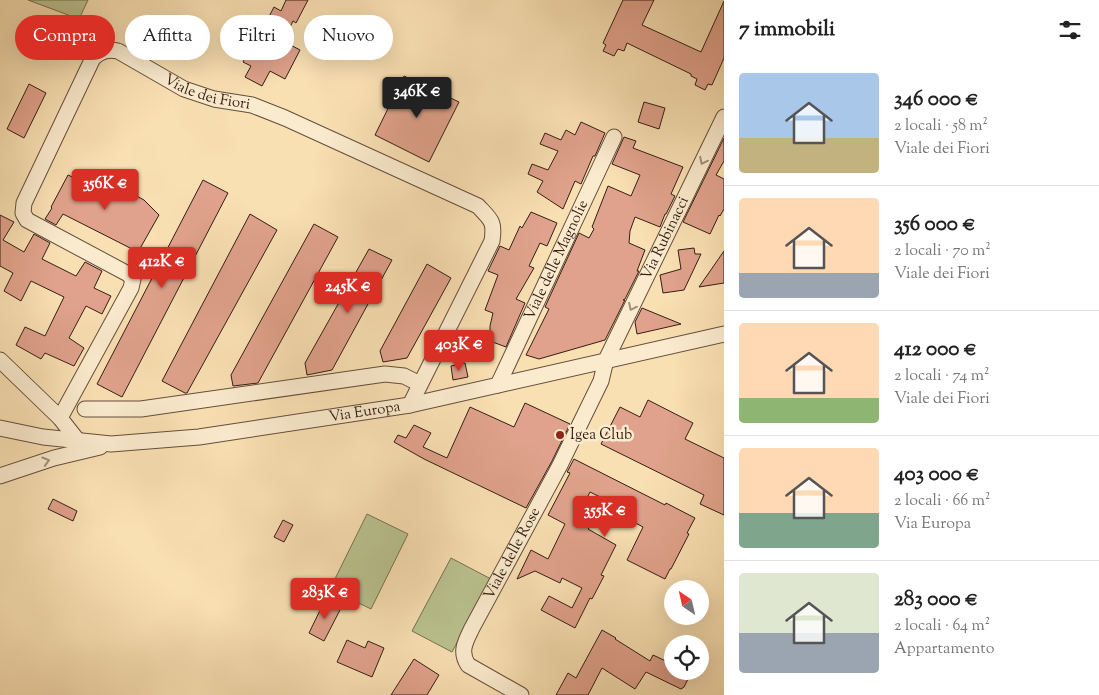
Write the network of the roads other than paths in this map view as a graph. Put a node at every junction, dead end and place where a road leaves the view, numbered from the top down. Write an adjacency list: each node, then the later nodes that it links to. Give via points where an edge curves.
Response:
1 (724, 117): 5 (street, Via Rubinacci, one-way to 5)
2 (614, 137): 7 (street, Viale delle Magnolie)
3 (724, 334): 5 (street, Via Europa)
4 (0, 360): 10 (street)
5 (606, 360): 7 (street, Via Europa); 15 (street, Viale delle Rose, via 601,381 560,465 464,647 468,665)
6 (420, 384): 8 (street, Viale dei Fiori); 9 (street, via 404,376 385,374 141,410); 10 (street, Viale dei Fiori, via 492,241 494,229 491,220 478,206 285,118 252,105 184,90 118,50 110,50 93,58 24,203 23,214 27,220 134,279)
7 (498, 385): 8 (street, Via Europa)
8 (410, 405): 13 (street, Via Europa, via 199,437)
9 (85, 409)
10 (60, 418): 12 (street)
11 (0, 428): 12 (street, Via Europa)
12 (78, 441): 13 (street, Via Europa)
13 (111, 444): 14 (street, one-way to 13)
14 (0, 476)
15 (521, 695)

